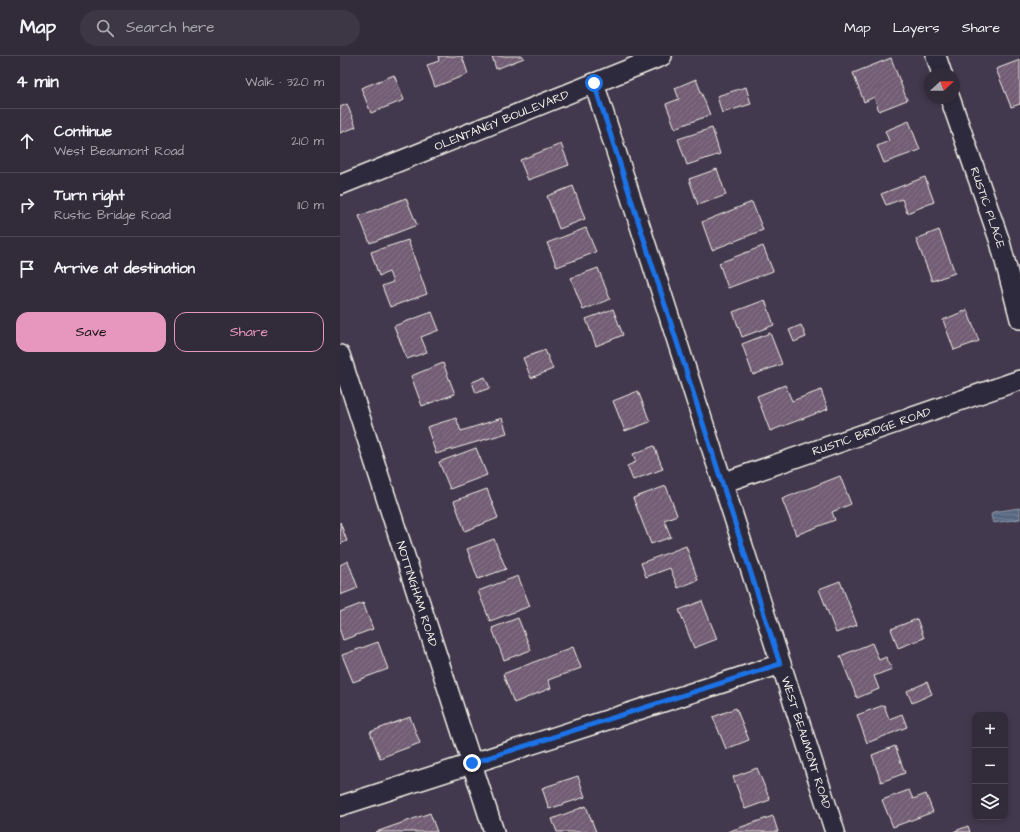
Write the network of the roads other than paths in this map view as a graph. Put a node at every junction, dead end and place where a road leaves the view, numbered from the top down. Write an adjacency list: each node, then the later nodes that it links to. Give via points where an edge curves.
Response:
1 (662, 56): 4 (street, OLENTANGY BOULEVARD)
2 (936, 56): 3 (street)
3 (940, 68)
4 (594, 83): 6 (street, OLENTANGY BOULEVARD); 10 (street, WEST BEAUMONT ROAD)
5 (952, 104): 7 (street, RUSTIC PLACE, via 1000,242)
6 (340, 185)
7 (1020, 319)
8 (340, 355): 12 (street, NOTTINGHAM ROAD)
9 (1020, 380): 10 (street, RUSTIC BRIDGE ROAD)
10 (722, 483): 11 (street, WEST BEAUMONT ROAD)
11 (780, 664): 12 (street); 15 (street, WEST BEAUMONT ROAD)
12 (472, 763): 13 (street); 14 (street, NOTTINGHAM ROAD)
13 (340, 806)
14 (494, 832)
15 (835, 832)

